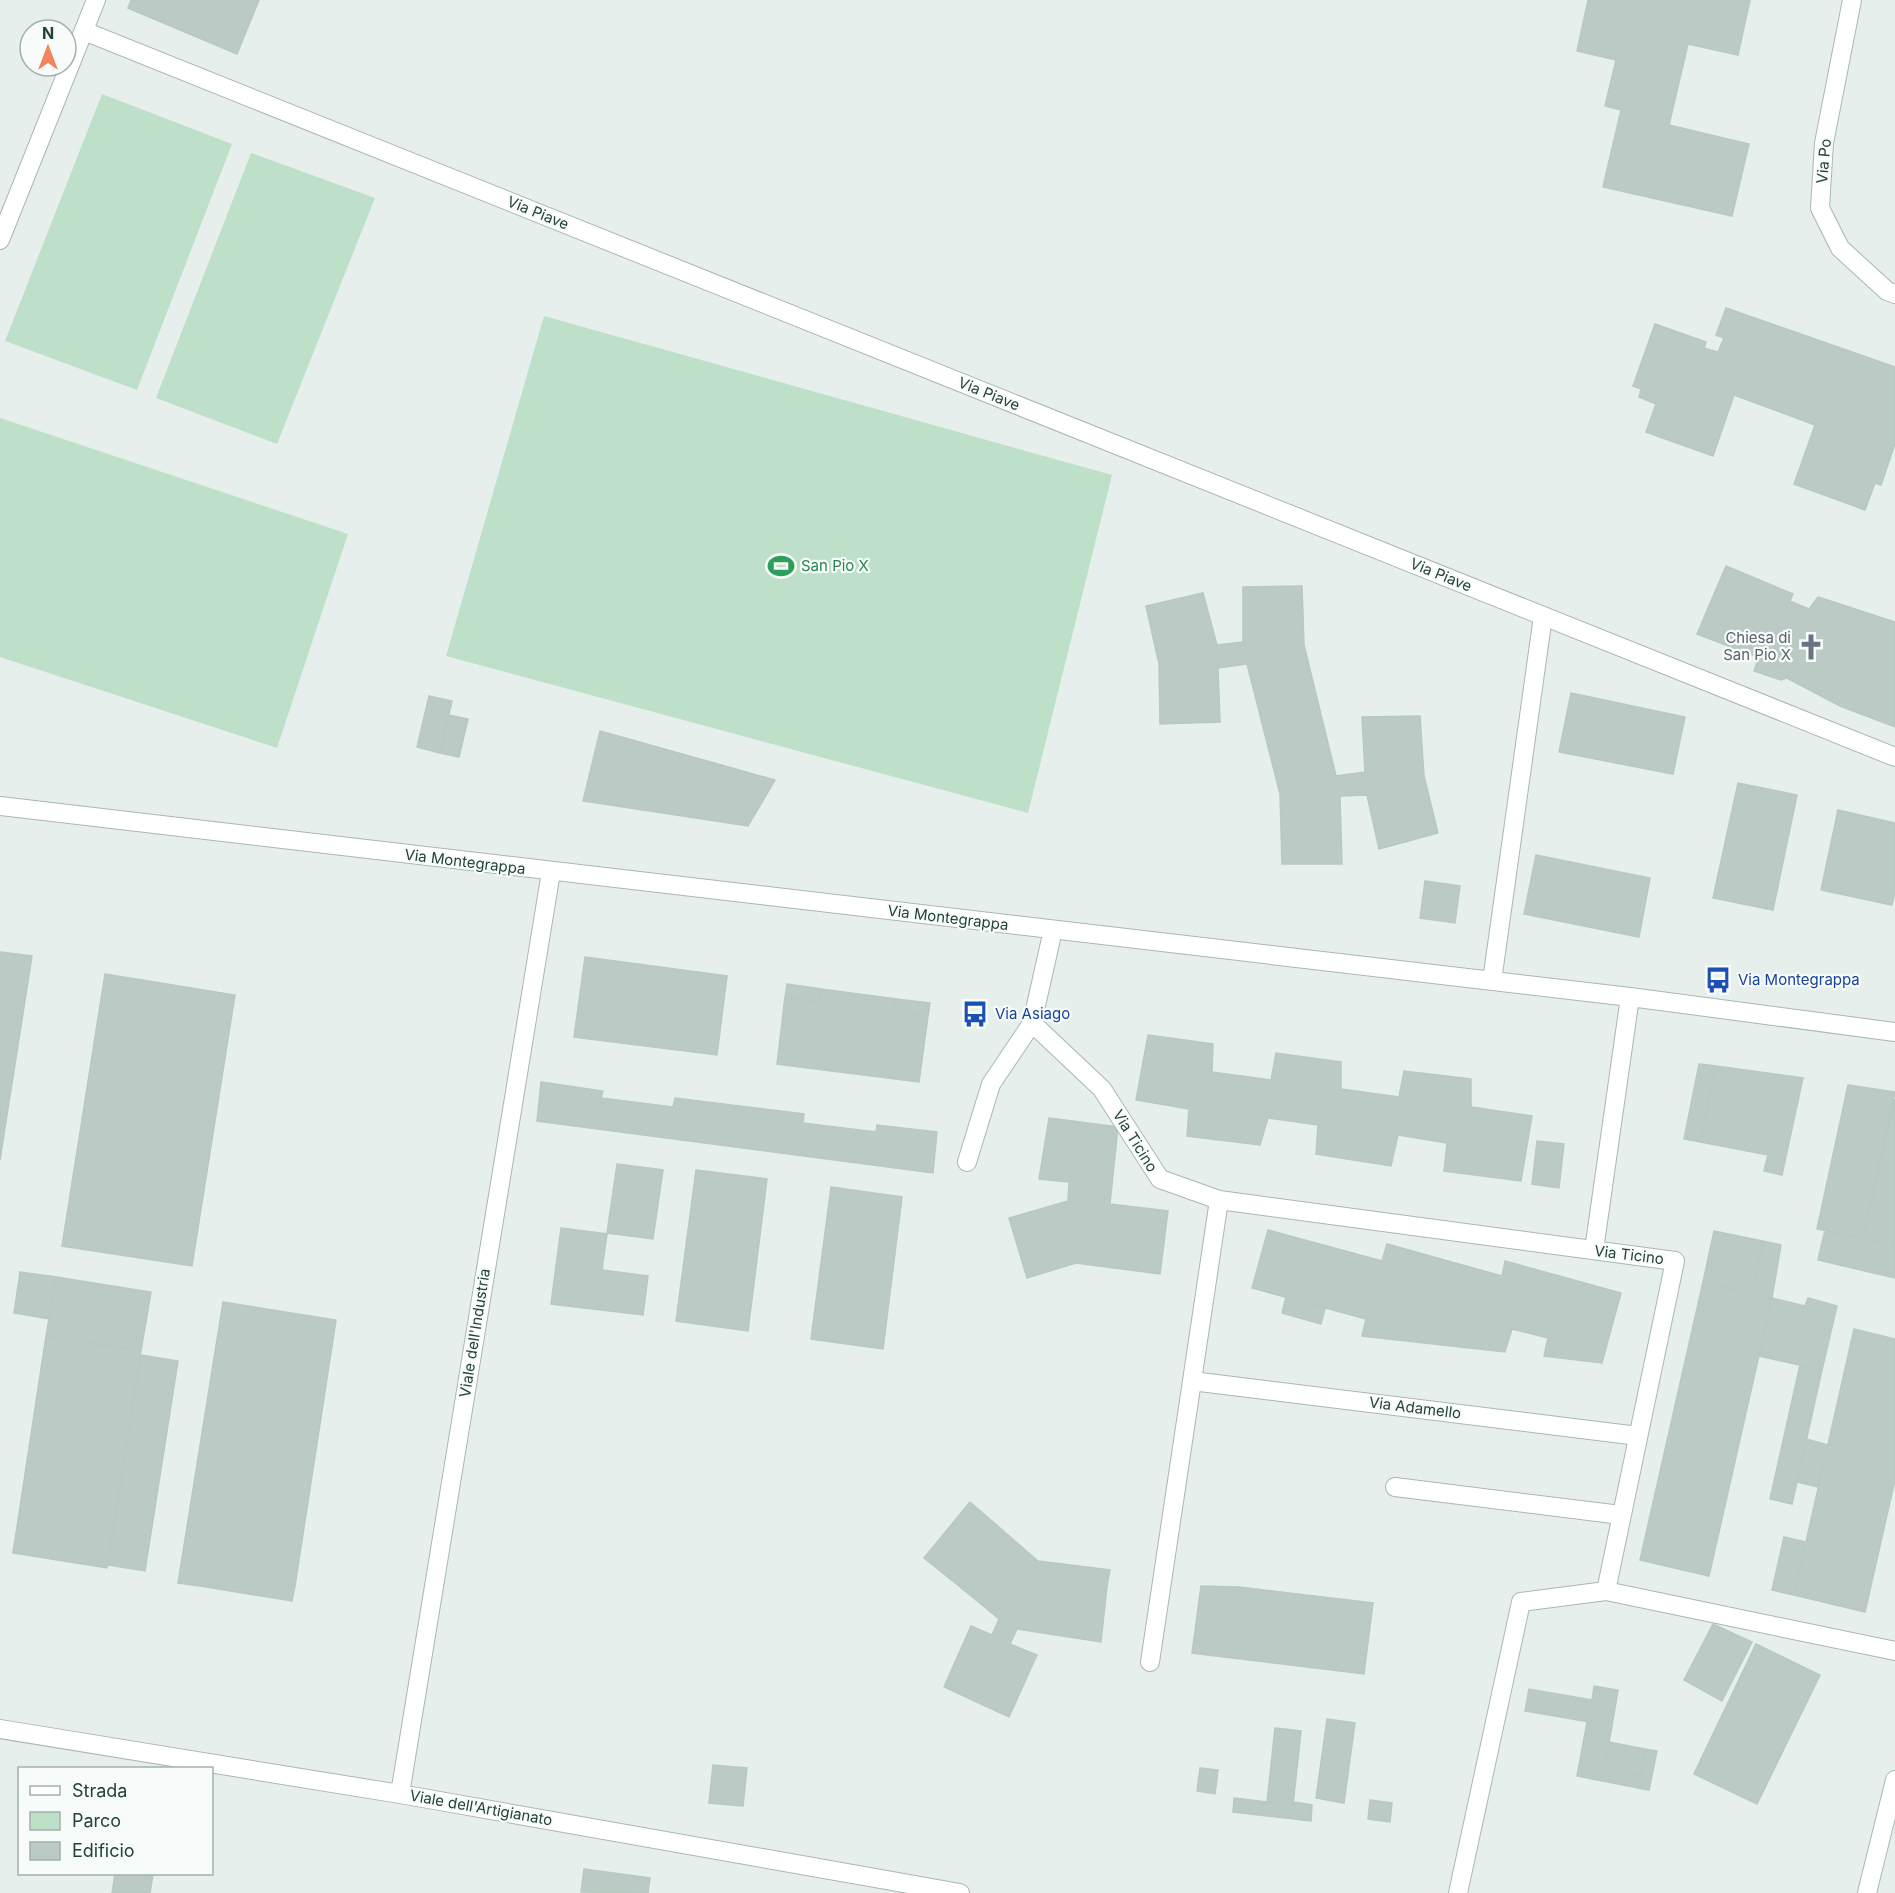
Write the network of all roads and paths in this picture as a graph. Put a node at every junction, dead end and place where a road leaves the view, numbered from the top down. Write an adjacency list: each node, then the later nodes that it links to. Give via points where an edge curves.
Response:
1 (96, 0): 3 (street)
2 (1852, 0): 5 (street, Via Po, via 1824,143 1820,208 1840,248)
3 (84, 31): 4 (street); 6 (street, Via Piave)
4 (0, 240)
5 (1895, 294)
6 (1543, 616): 7 (street, Via Piave); 11 (street)
7 (1895, 757)
8 (0, 806): 9 (street, Via Montegrappa)
9 (551, 872): 10 (street, Via Montegrappa); 27 (street, Viale dell'Industria)
10 (1053, 930): 11 (street, Via Montegrappa); 13 (street)
11 (1492, 981): 12 (street, Via Montegrappa)
12 (1630, 997): 14 (street, Via Montegrappa); 17 (street)
13 (1032, 1023): 15 (street, via 991,1084); 16 (street, Via Ticino, via 1102,1089 1160,1179)
14 (1895, 1032)
15 (967, 1162)
16 (1219, 1200): 17 (street, Via Ticino); 18 (street)
17 (1594, 1250): 19 (street, Via Ticino, via 1675,1261)
18 (1192, 1381): 19 (street, Via Adamello); 24 (street)
19 (1638, 1436): 21 (street, Via Ticino)
20 (1395, 1487): 21 (street)
21 (1621, 1515): 22 (street, Via Ticino)
22 (1606, 1591): 23 (street); 29 (street, via 1521,1602)
23 (1895, 1650)
24 (1150, 1662)
25 (0, 1729): 27 (street, Viale dell'Artigianato)
26 (1895, 1780): 30 (street)
27 (400, 1794): 28 (street, Viale dell'Artigianato)
28 (960, 1893)
29 (1458, 1893)
30 (1867, 1893)

